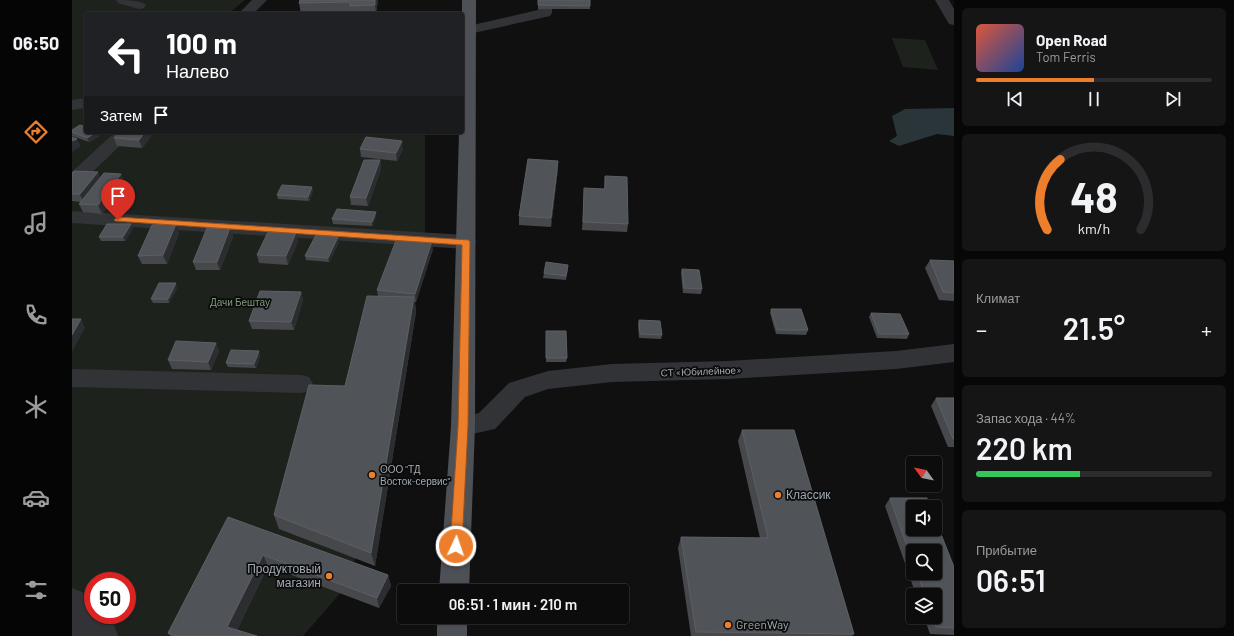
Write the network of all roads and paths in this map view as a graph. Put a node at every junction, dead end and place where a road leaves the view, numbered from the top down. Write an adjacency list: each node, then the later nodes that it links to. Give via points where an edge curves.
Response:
1 (123, 0): 6 (street)
2 (260, 0): 7 (street)
3 (469, 0): 9 (main road)
4 (545, 0): 9 (street, via 545,13)
5 (942, 0): 8 (street)
6 (139, 5)
7 (247, 12)
8 (954, 21)
9 (469, 30): 15 (main road)
10 (84, 103): 11 (street)
11 (72, 105)
12 (123, 134): 13 (street)
13 (72, 182)
14 (72, 217): 15 (street)
15 (466, 242): 19 (main road)
16 (954, 353): 19 (street, СТ «Юбилейное», via 896,360 728,370 612,373 548,380 517,390 486,422)
17 (72, 378): 18 (street)
18 (301, 384)
19 (463, 426): 20 (main road)
20 (454, 584)
21 (72, 602): 25 (street)
22 (452, 624): 26 (main road)
23 (72, 635): 24 (street)
24 (77, 636)
25 (103, 636)
26 (452, 636)

